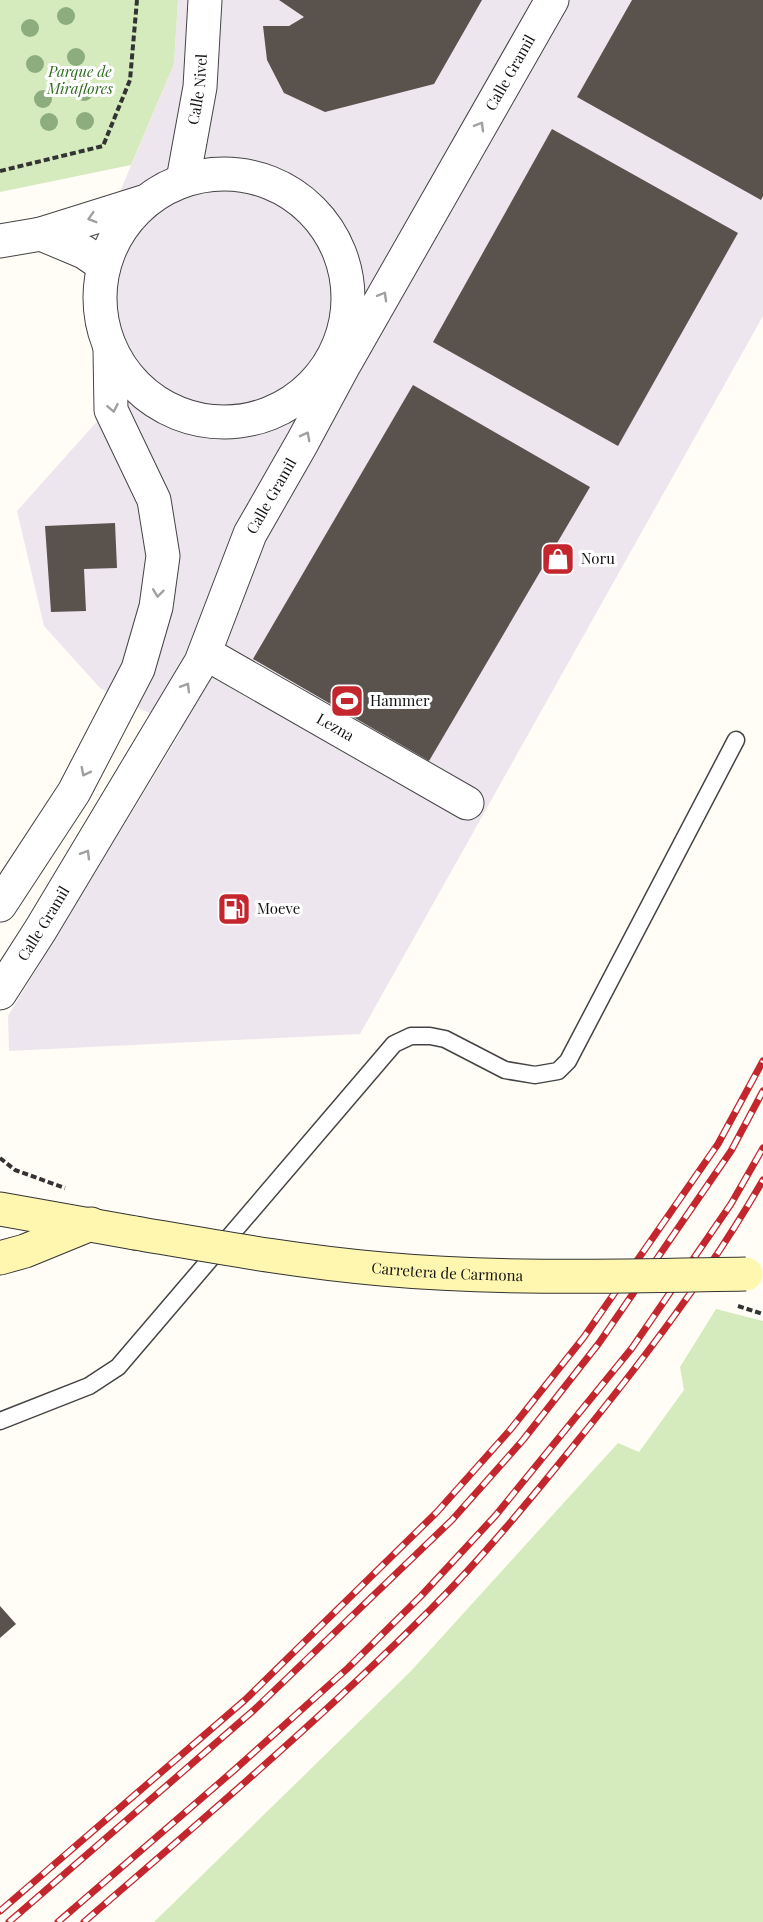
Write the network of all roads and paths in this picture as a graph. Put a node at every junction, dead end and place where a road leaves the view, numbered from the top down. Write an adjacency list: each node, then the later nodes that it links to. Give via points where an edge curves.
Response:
1 (137, 0): 4 (path, via 130,80 103,146)
2 (205, 0): 5 (street, Calle Nivel, via 200,87)
3 (552, 0): 11 (street, Calle Gramil, one-way to 3)
4 (0, 171)
5 (183, 180): 6 (street); 11 (street, via 225,173 267,181 304,202 332,235 347,275 348,317)
6 (143, 202): 7 (street, one-way to 7); 9 (street, via 118,231)
7 (41, 234): 8 (street); 9 (street, via 84,252)
8 (0, 241)
9 (103, 265): 10 (street, via 99,308)
10 (110, 350): 11 (street, via 132,383 163,407 210,421 239,422 277,411); 15 (street, one-way to 15, via 111,410 154,500 163,556 156,608 138,669 74,792)
11 (339, 361): 12 (street, Calle Gramil, one-way to 11, via 250,534 302,443)
12 (205, 653): 14 (street, Lezna); 16 (street, Calle Gramil, one-way to 12)
13 (736, 740): 26 (lane, via 568,1061 558,1071 535,1075 506,1070 430,1035 411,1036 394,1044 118,1367 88,1386)
14 (467, 803)
15 (0, 905)
16 (0, 993)
17 (0, 1158): 19 (path, via 15,1170)
18 (0, 1188): 21 (main road)
19 (67, 1188)
20 (0, 1209): 21 (main road)
21 (82, 1222): 22 (main road, via 25,1251); 23 (main road, Carretera de Carmona, bridge, via 322,1263 384,1269 553,1277)
22 (0, 1258)
23 (754, 1274)
24 (731, 1304): 25 (path)
25 (763, 1314)
26 (0, 1421)

